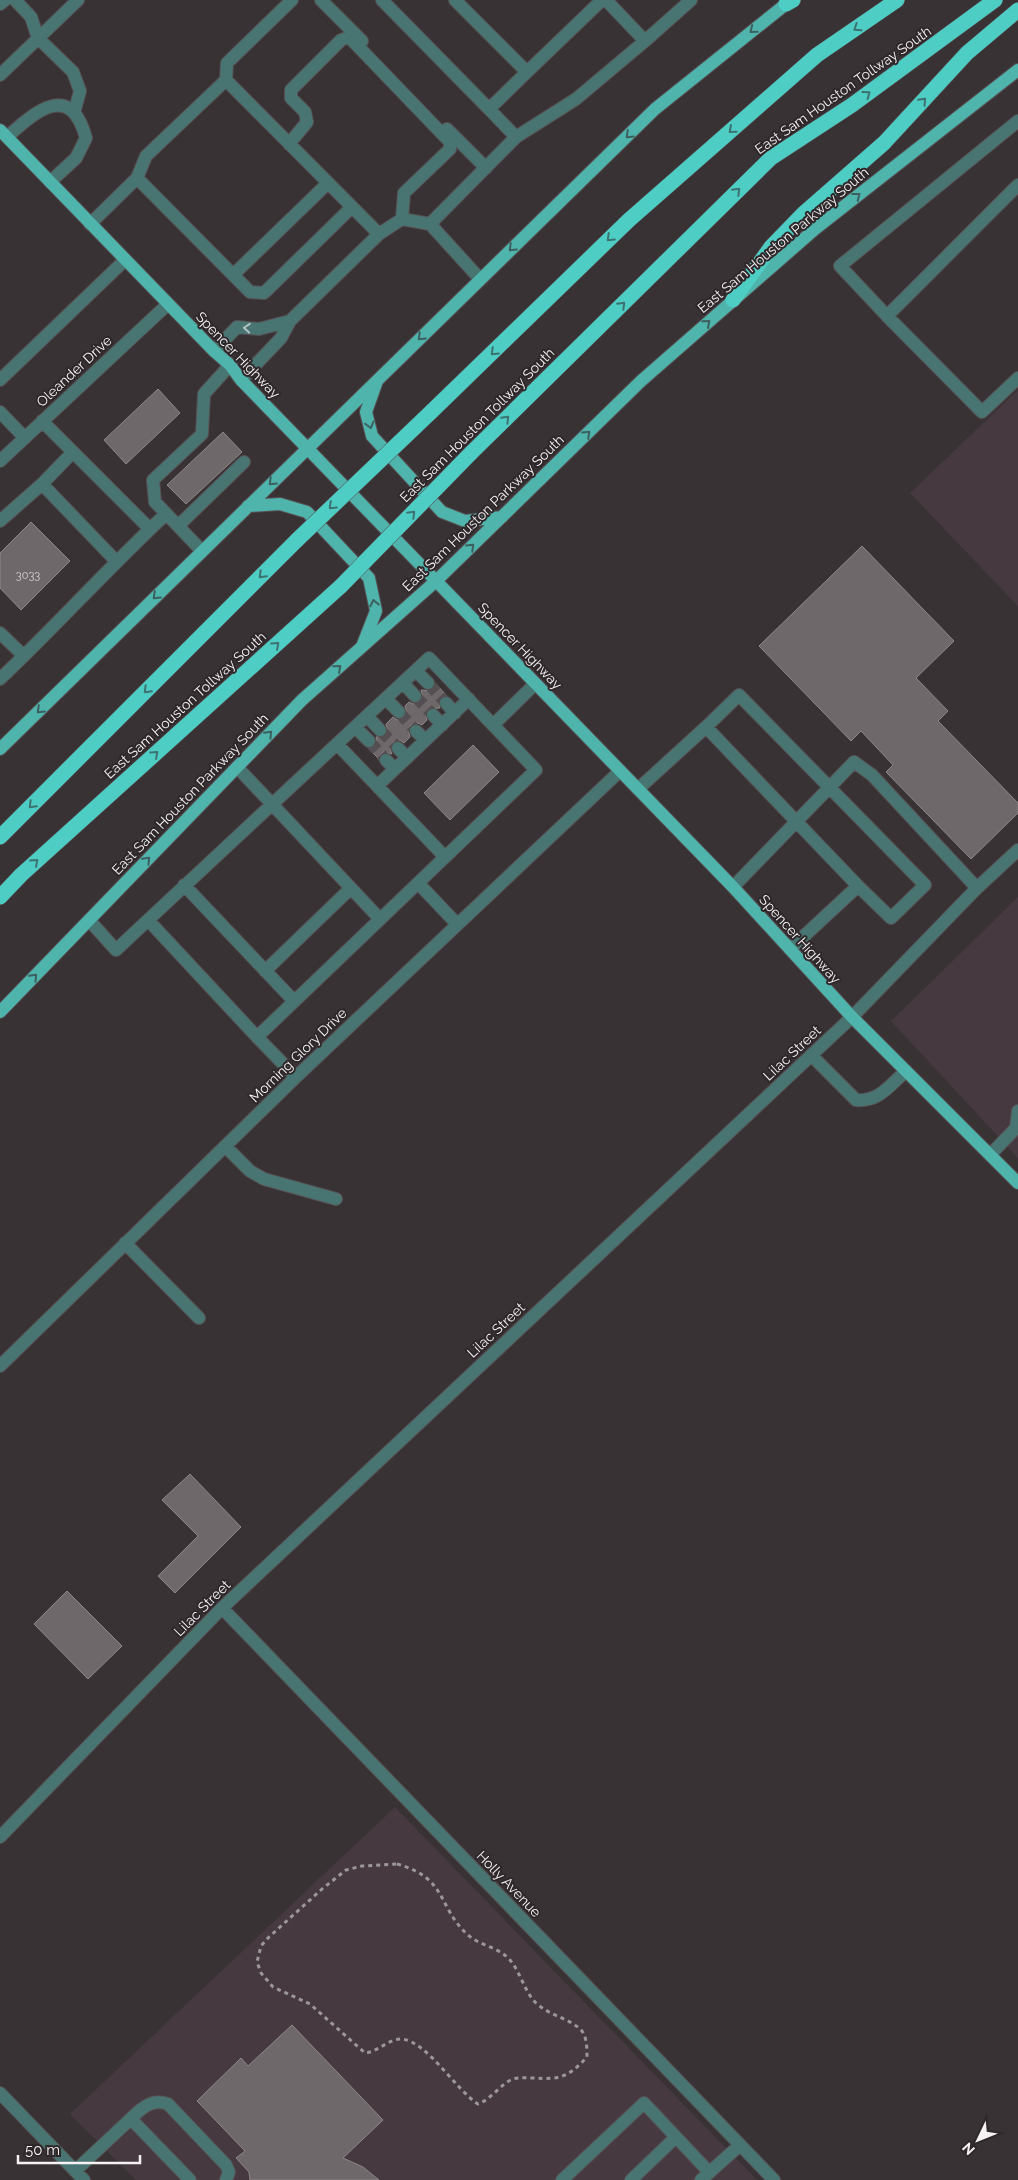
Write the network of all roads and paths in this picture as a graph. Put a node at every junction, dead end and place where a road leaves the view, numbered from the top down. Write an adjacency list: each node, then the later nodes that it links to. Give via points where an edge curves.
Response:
1 (5, 0): 14 (street)
2 (15, 0): 16 (street, via 31,17)
3 (78, 0): 16 (street)
4 (292, 0): 21 (street, via 228,63)
5 (321, 0): 28 (street)
6 (382, 0): 22 (street)
7 (455, 0): 19 (street)
8 (602, 0): 19 (street)
9 (606, 0): 17 (street)
10 (691, 0): 17 (street)
11 (898, 0): 101 (highway, one-way to 101, bridge, via 817,55 629,220 297,540)
12 (995, 0): 110 (highway, East Sam Houston Tollway South, one-way to 12, bridge, via 21,874 340,586 770,158 852,105)
13 (790, 1): 40 (main road, one-way to 40, via 655,109)
14 (0, 4)
15 (1018, 10): 41 (highway, one-way to 15, via 771,247 797,220 884,143 967,53)
16 (38, 38): 20 (street); 23 (street, via 73,72 80,91)
17 (645, 41): 26 (street, via 576,99)
18 (1018, 70): 41 (main road, East Sam Houston Parkway South, one-way to 18, via 815,229)
19 (527, 72): 22 (street)
20 (0, 75)
21 (226, 80): 27 (street); 29 (street, via 146,156)
22 (488, 109): 26 (street)
23 (74, 113): 25 (street, via 64,106 52,105); 30 (street, via 82,121 86,138 76,158)
24 (1018, 121): 43 (street, via 840,266)
25 (3, 134): 30 (main road, Spencer Highway)
26 (516, 138): 28 (street)
27 (289, 144): 31 (street); 34 (street, via 307,122 305,112 291,98 292,90 341,40 348,38 450,142 450,149 404,193)
28 (486, 168): 36 (street)
29 (137, 178): 35 (street); 39 (street)
30 (50, 182): 35 (main road, Spencer Highway)
31 (328, 183): 33 (street); 39 (street)
32 (1018, 185): 43 (street)
33 (352, 207): 37 (street); 39 (street, via 264,292 250,292)
34 (402, 219): 36 (street); 37 (street)
35 (90, 224): 38 (main road, Spencer Highway)
36 (430, 224): 40 (street)
37 (379, 234): 44 (street)
38 (125, 260): 42 (main road, Spencer Highway); 49 (street)
39 (233, 275)
40 (480, 279): 48 (main road, one-way to 48)
41 (733, 300): 61 (main road, East Sam Houston Parkway South, one-way to 41, via 641,381)
42 (168, 304): 45 (main road, Spencer Highway); 52 (street, Oleander Drive)
43 (887, 316): 47 (street, via 982,412)
44 (290, 321): 45 (street, one-way to 45, via 259,329 237,327); 50 (street, via 281,338)
45 (214, 351): 46 (main road, Spencer Highway)
46 (230, 365): 50 (main road, Spencer Highway); 60 (street, via 204,394 202,434 153,480 154,502)
47 (1018, 378)
48 (378, 379): 54 (main road); 61 (main road, one-way to 61, via 366,412 372,436 442,512 465,521)
49 (0, 380)
50 (241, 380): 54 (main road, Spencer Highway)
51 (0, 412): 53 (street)
52 (42, 421): 53 (street, Oleander Drive); 55 (street)
53 (25, 438): 56 (street, Oleander Drive)
54 (307, 448): 59 (main road, one-way to 59); 67 (main road, Spencer Highway)
55 (73, 452): 58 (street); 64 (street)
56 (0, 461)
57 (244, 462): 63 (street)
58 (42, 484): 62 (street); 66 (street)
59 (248, 506): 65 (main road); 69 (main road, one-way to 59, via 376,611 369,578 307,512 280,504)
60 (166, 514): 63 (street); 64 (street)
61 (502, 517): 67 (main road, East Sam Houston Parkway South, one-way to 61)
62 (0, 522)
63 (178, 526): 65 (street)
64 (150, 529): 66 (street)
65 (202, 551): 93 (main road, one-way to 93)
66 (116, 561): 70 (street)
67 (436, 581): 69 (main road, East Sam Houston Parkway South); 75 (main road, Spencer Highway)
68 (0, 633): 70 (street)
69 (361, 648): 94 (main road, East Sam Houston Parkway South, one-way to 69, via 302,700)
70 (24, 656): 72 (street)
71 (416, 671): 73 (street); 74 (street); 78 (street, via 430,658)
72 (0, 679)
73 (403, 683): 76 (street); 77 (street)
74 (428, 683)
75 (535, 684): 85 (street); 95 (main road, Spencer Highway)
76 (415, 696)
77 (386, 699): 80 (street); 83 (street)
78 (469, 699): 81 (street); 85 (street)
79 (446, 702): 81 (street)
80 (398, 712)
81 (455, 713): 84 (street)
82 (433, 715): 84 (street)
83 (367, 716): 86 (street); 88 (street)
84 (442, 725): 90 (street)
85 (493, 725): 103 (street, via 536,770)
86 (355, 727): 91 (street); 92 (street)
87 (706, 727): 97 (street, via 739,695); 98 (street); 100 (street)
88 (380, 730)
89 (416, 731): 90 (street)
90 (426, 740): 96 (street, via 402,753)
91 (368, 741)
92 (337, 744): 96 (street); 99 (street)
93 (0, 749)
94 (237, 767): 99 (street); 112 (main road, East Sam Houston Parkway South, one-way to 94)
95 (620, 771): 98 (main road, Spencer Highway); 114 (street, Morning Glory Drive)
96 (377, 786): 103 (street)
97 (830, 788): 100 (street); 106 (street, via 925,885 891,918); 109 (street, via 854,762 872,775)
98 (638, 789): 107 (main road, Spencer Highway)
99 (272, 804): 105 (street); 108 (street)
100 (796, 822): 106 (street); 107 (street)
101 (0, 837)
102 (1018, 850): 109 (street, Lilac Street)
103 (445, 857): 104 (street)
104 (418, 883): 111 (street); 114 (street)
105 (184, 885): 113 (street); 116 (street)
106 (858, 886): 115 (street)
107 (733, 887): 115 (main road, Spencer Highway)
108 (351, 888): 111 (street); 116 (street)
109 (977, 888): 119 (street, Lilac Street)
110 (0, 897)
111 (380, 918): 117 (street)
112 (89, 920): 113 (street, via 116,950); 118 (main road, East Sam Houston Parkway South, one-way to 112)
113 (148, 920): 120 (street)
114 (457, 924): 123 (street, Morning Glory Drive)
115 (790, 949): 119 (main road, Spencer Highway)
116 (265, 971): 117 (street)
117 (294, 1001): 120 (street)
118 (0, 1012)
119 (852, 1017): 121 (street, Lilac Street); 122 (main road, Spencer Highway)
120 (257, 1037): 123 (street)
121 (811, 1055): 122 (street, via 856,1100 870,1101); 133 (street, Lilac Street)
122 (906, 1071): 127 (main road, Spencer Highway)
123 (296, 1078): 126 (street, Morning Glory Drive)
124 (1018, 1111): 125 (street)
125 (1017, 1128): 127 (street)
126 (225, 1146): 129 (street, via 250,1171 264,1179); 130 (street, Morning Glory Drive)
127 (990, 1155): 128 (main road, Spencer Highway)
128 (1018, 1183)
129 (336, 1199)
130 (125, 1243): 131 (street); 132 (street, Morning Glory Drive)
131 (199, 1318)
132 (0, 1366)
133 (222, 1608): 134 (street, Lilac Street); 139 (street, Holly Avenue)
134 (0, 1837)
135 (587, 2057): 135 (path, via 587,2045 579,2028 536,2003 510,1960 469,1936 441,1894 413,1868 397,1864 346,1870 262,1946 257,1962 261,1973 273,1987 310,2004 365,2053 400,2039 411,2041 478,2104 512,2080 566,2076)
136 (0, 2093): 140 (street)
137 (131, 2119): 140 (street); 142 (street); 143 (street, via 151,2103 168,2104 226,2165 229,2172)
138 (676, 2137): 141 (street); 144 (street, via 644,2103); 145 (street)
139 (740, 2145): 141 (street); 146 (street, Holly Avenue)
140 (77, 2176)
141 (705, 2176)
142 (190, 2180)
143 (226, 2180)
144 (562, 2180)
145 (630, 2180)
146 (774, 2180)

